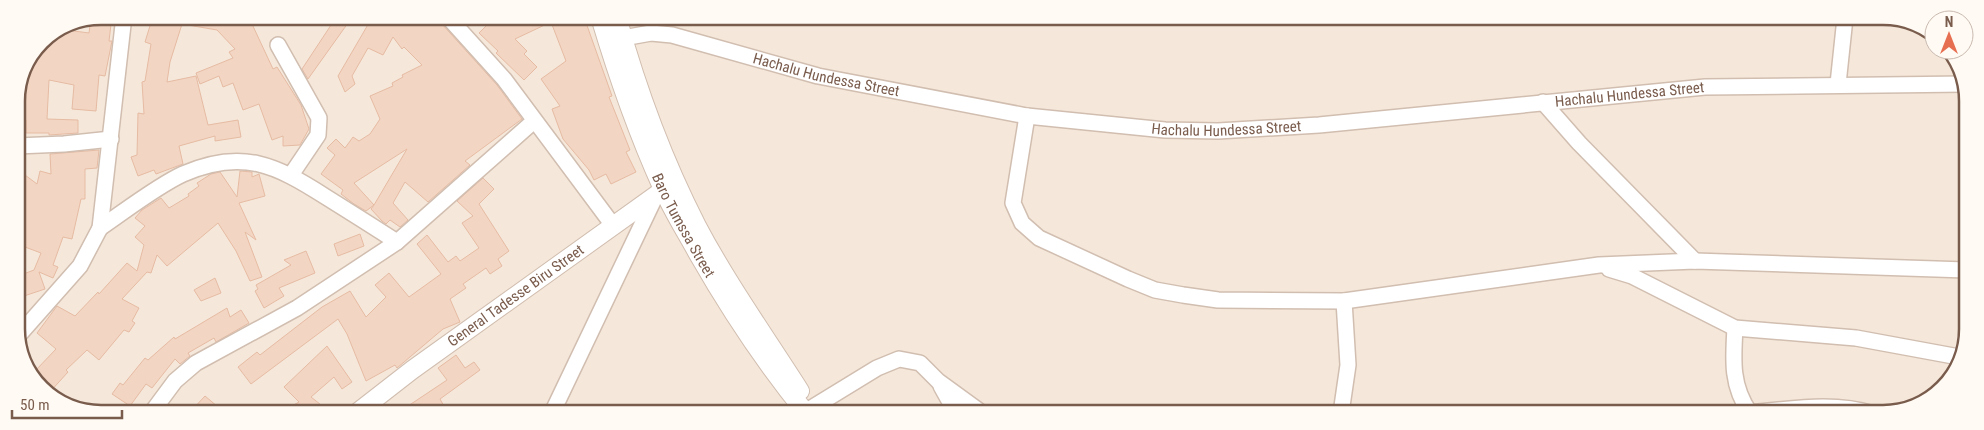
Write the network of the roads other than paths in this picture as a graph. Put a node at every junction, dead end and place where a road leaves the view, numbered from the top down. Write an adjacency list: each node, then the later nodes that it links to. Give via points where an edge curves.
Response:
1 (123, 25): 13 (street)
2 (456, 25): 12 (street, via 504,79)
3 (603, 25): 16 (street, Baro Tumssa Street, via 640,134)
4 (619, 25): 6 (street, Baro Tumssa Street)
5 (1843, 25): 8 (street)
6 (623, 38): 11 (street, Hachalu Hundessa Street, via 651,33 672,35 818,76); 16 (street, Baro Tumssa Street, via 654,128)
7 (278, 45): 15 (street, via 319,118 318,135)
8 (1838, 84): 9 (street, Hachalu Hundessa Street); 10 (street, Hachalu Hundessa Street, via 1705,87)
9 (1957, 84)
10 (1543, 102): 11 (street, Hachalu Hundessa Street, via 1318,125 1218,131 1165,130); 20 (street)
11 (1027, 116): 23 (street, via 1013,203 1022,223 1039,238 1155,290 1218,300)
12 (534, 121): 17 (street); 19 (street)
13 (111, 139): 14 (street); 18 (street)
14 (25, 146)
15 (291, 175): 18 (street, via 251,161 230,160 208,165 182,174); 19 (street)
16 (665, 187): 17 (street, General Tadesse Biru Street); 30 (street); 31 (street, Baro Tumssa Street, via 716,259)
17 (612, 224): 29 (street, General Tadesse Biru Street)
18 (100, 228): 24 (street, via 80,266)
19 (397, 242): 28 (street, via 297,308 196,363 175,381)
20 (1695, 260): 21 (street); 22 (street)
21 (1599, 265): 23 (street); 25 (street, via 1632,276)
22 (1959, 270)
23 (1344, 302): 35 (street, via 1348,365)
24 (25, 328)
25 (1735, 328): 26 (street, via 1856,338); 36 (street, via 1734,380)
26 (1954, 356)
27 (938, 381): 32 (street, via 920,363 899,358 877,368); 33 (street); 34 (street)
28 (157, 405)
29 (367, 405)
30 (556, 405)
31 (806, 405)
32 (819, 405)
33 (952, 405)
34 (971, 405)
35 (1342, 405)
36 (1744, 405)

